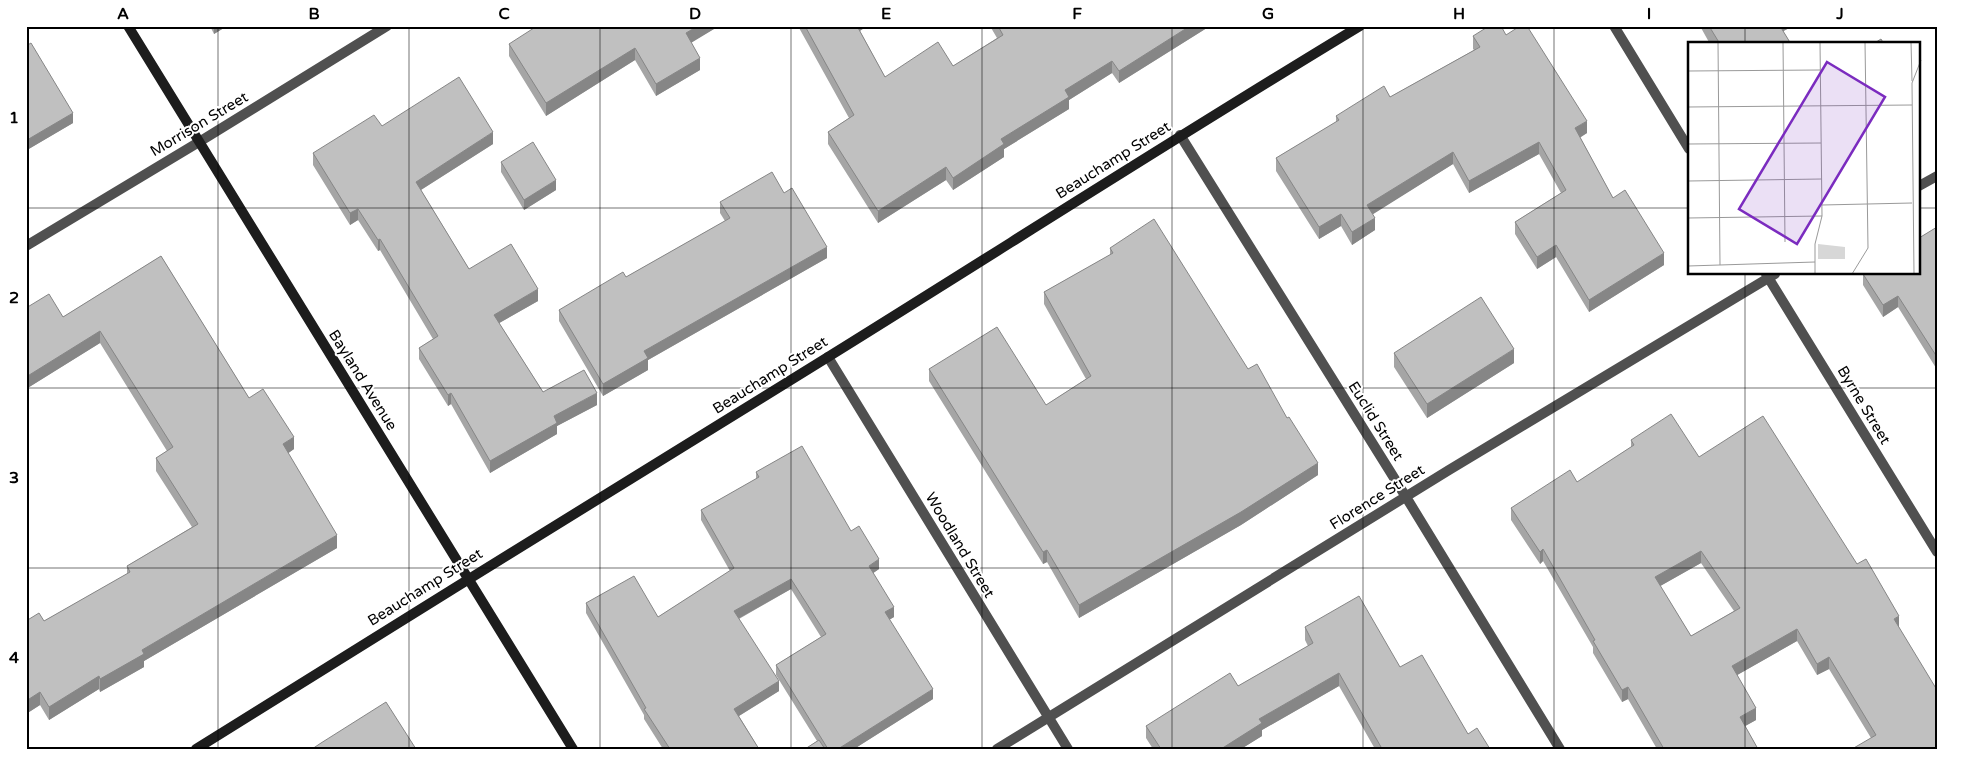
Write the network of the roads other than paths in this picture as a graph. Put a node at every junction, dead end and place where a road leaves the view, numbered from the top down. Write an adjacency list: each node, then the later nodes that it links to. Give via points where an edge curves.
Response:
1 (128, 26): 6 (street, Bayland Avenue)
2 (387, 26): 6 (street, Morrison Street)
3 (1360, 26): 5 (street, Beauchamp Street)
4 (1614, 26): 7 (street)
5 (1180, 135): 12 (street, Beauchamp Street); 13 (street, Euclid Street)
6 (200, 142): 10 (street, Morrison Street); 15 (street, Bayland Avenue)
7 (1688, 146)
8 (1937, 176): 9 (street)
9 (1920, 185)
10 (26, 246)
11 (1770, 275): 13 (street, Florence Street); 14 (street, Byrne Street)
12 (828, 357): 15 (street, Beauchamp Street); 16 (street, Woodland Street)
13 (1406, 497): 16 (street, Florence Street); 21 (street, Euclid Street)
14 (1937, 552)
15 (468, 578): 17 (street, Beauchamp Street); 18 (street, Bayland Avenue)
16 (1048, 717): 19 (street, Florence Street); 20 (street, Woodland Street)
17 (196, 749)
18 (573, 749)
19 (997, 749)
20 (1068, 749)
21 (1560, 749)

